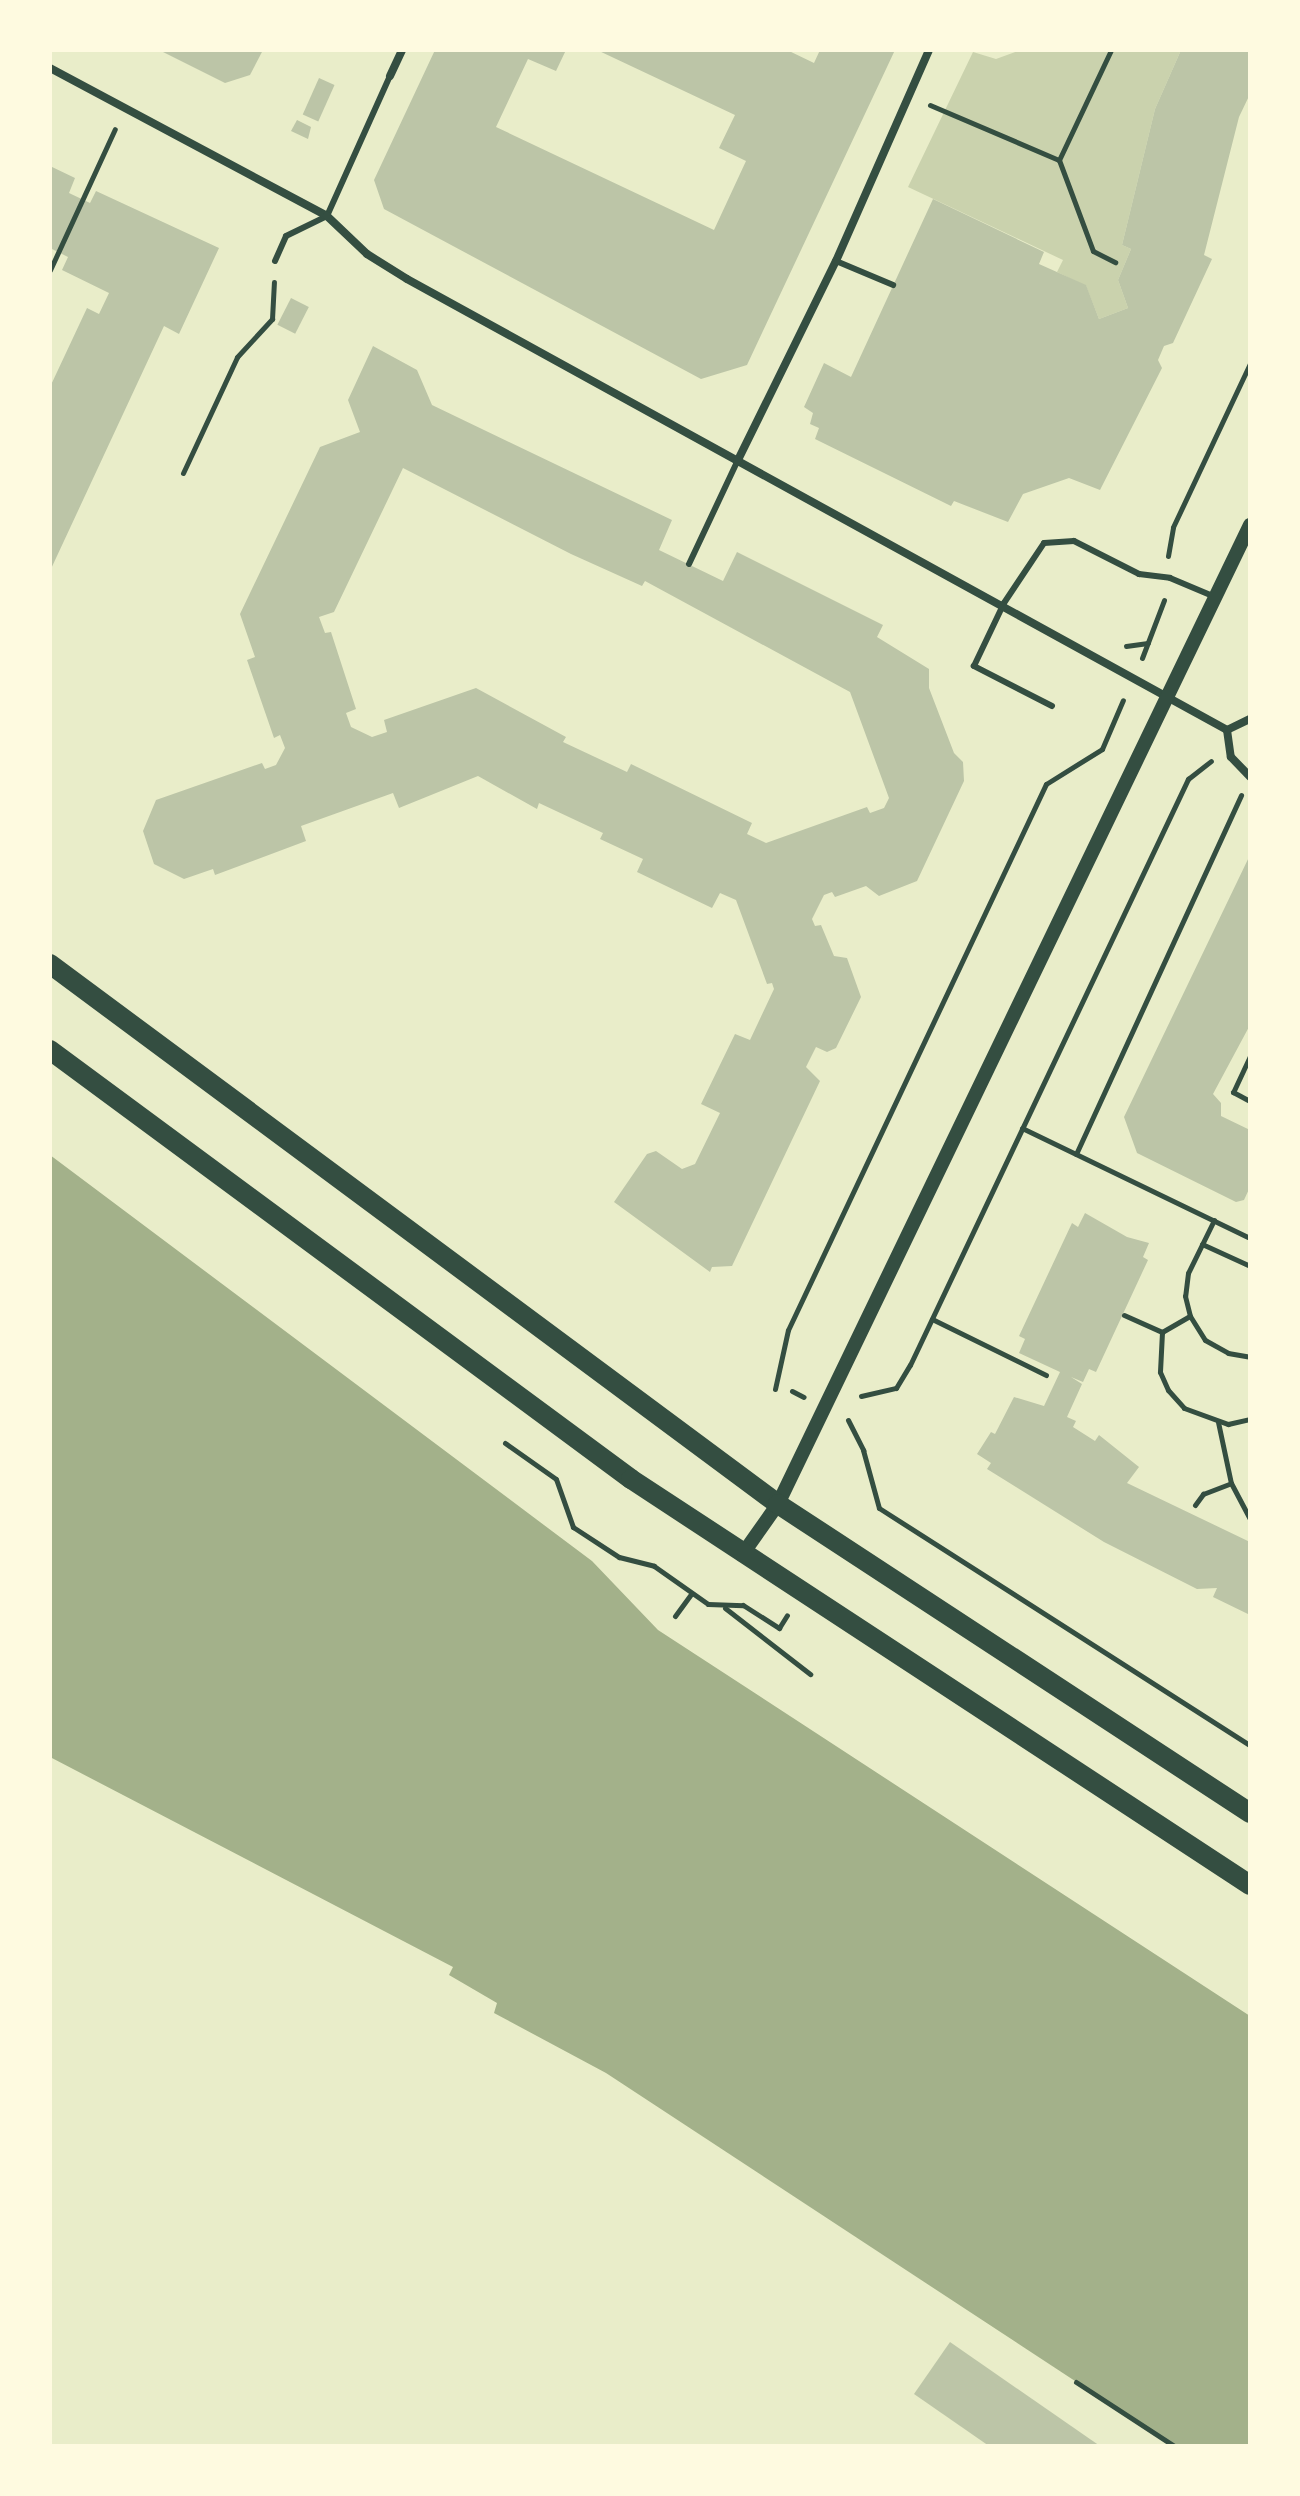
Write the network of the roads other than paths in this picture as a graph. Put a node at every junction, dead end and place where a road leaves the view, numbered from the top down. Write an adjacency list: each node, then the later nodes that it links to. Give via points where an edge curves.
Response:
1 (402, 50): 4 (street)
2 (929, 50): 7 (street)
3 (50, 68): 5 (street)
4 (390, 76): 5 (lane)
5 (327, 216): 6 (lane, via 286,236); 9 (street, via 367,254 407,279)
6 (275, 261)
7 (836, 261): 8 (lane); 9 (street)
8 (893, 285)
9 (737, 462): 11 (lane); 13 (street)
10 (1250, 525): 12 (street)
11 (689, 564)
12 (1216, 598): 13 (lane, via 1170,578 1139,574 1074,541 1044,543); 14 (street)
13 (1004, 603): 14 (street); 15 (lane, via 974,666)
14 (1165, 698): 17 (street); 21 (street)
15 (1052, 706)
16 (1250, 719): 17 (street)
17 (1227, 730): 18 (street, via 1231,757)
18 (1248, 777)
19 (50, 964): 21 (main road)
20 (50, 1050): 22 (main road, via 563,1430)
21 (778, 1504): 22 (street); 23 (main road)
22 (742, 1555): 24 (main road)
23 (1250, 1813)
24 (1250, 1885)

